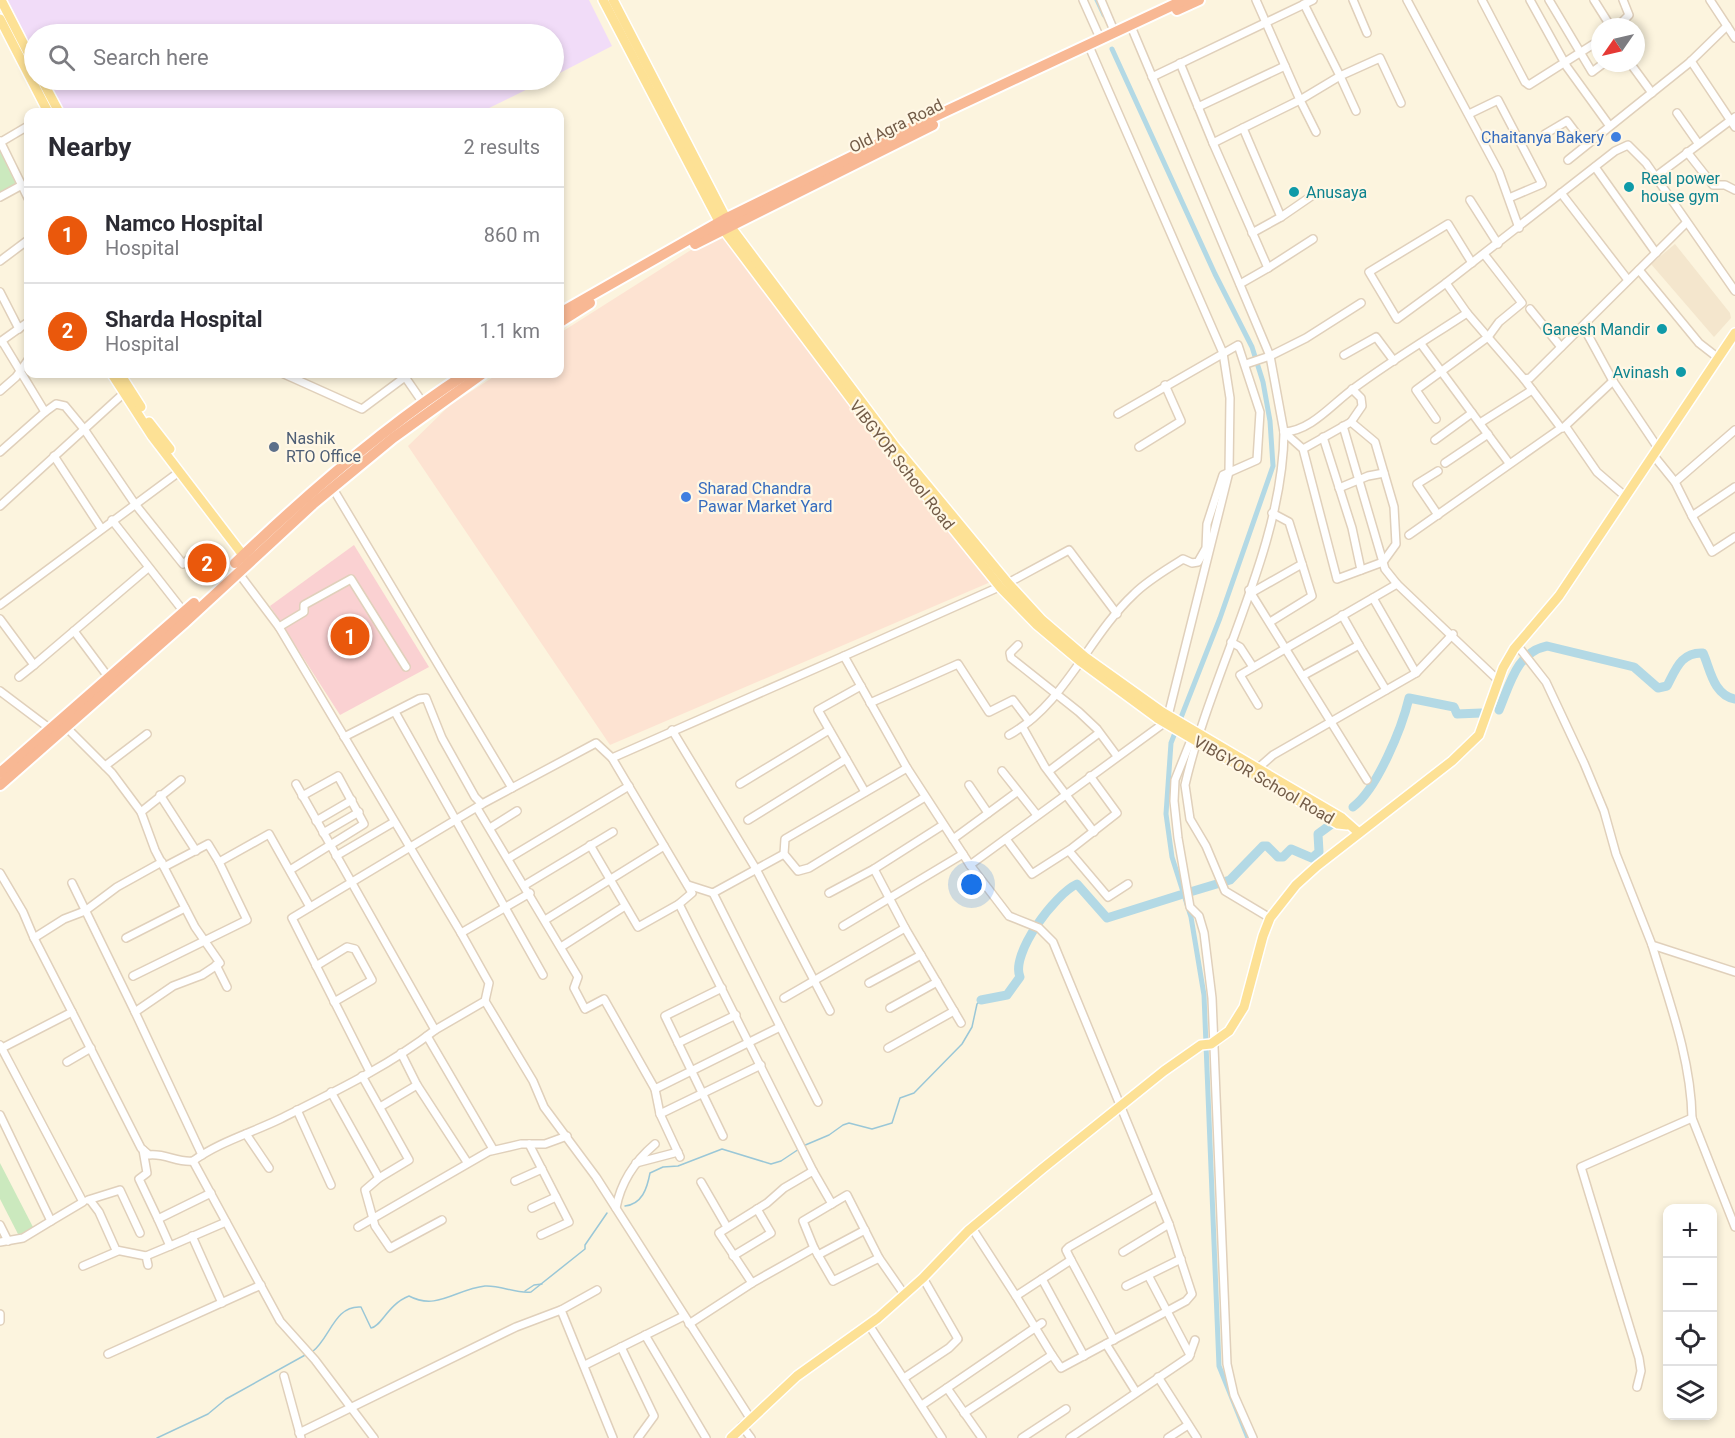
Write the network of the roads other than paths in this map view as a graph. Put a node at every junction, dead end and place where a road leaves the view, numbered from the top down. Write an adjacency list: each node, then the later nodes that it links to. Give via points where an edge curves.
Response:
1 (1, 0): 29 (main road)
2 (603, 0): 78 (main road, VIBGYOR School Road)
3 (613, 0): 78 (main road, VIBGYOR School Road)
4 (1083, 0): 27 (street)
5 (1101, 0): 25 (street)
6 (1184, 0): 24 (highway)
7 (1199, 0): 24 (highway)
8 (1256, 0): 22 (street)
9 (1313, 0): 18 (street)
10 (1353, 0): 26 (street)
11 (1407, 0): 52 (street)
12 (1482, 0): 35 (street, via 1525,82 1529,85)
13 (1530, 0): 35 (street)
14 (1549, 0): 32 (street)
15 (1594, 0): 19 (street)
16 (1623, 0): 20 (street, via 1629,15)
17 (1710, 0): 23 (street)
18 (1304, 4): 22 (street); 40 (street)
19 (1605, 18)
20 (1626, 18)
21 (0, 21): 36 (main road)
22 (1265, 22): 34 (street); 37 (street)
23 (1727, 26): 28 (street); 33 (street)
24 (1132, 28): 25 (highway); 41 (street)
25 (1115, 33): 27 (highway)
26 (1367, 33)
27 (1100, 38): 31 (highway)
28 (1735, 38)
29 (24, 45)
30 (1591, 46): 32 (street)
31 (1089, 47): 78 (highway); 109 (street)
32 (1580, 54): 35 (street); 38 (street)
33 (1691, 62): 44 (street); 53 (street)
34 (1180, 63): 41 (street); 47 (street)
35 (1566, 64): 54 (street)
36 (24, 66)
37 (1285, 66): 45 (street); 47 (street)
38 (1591, 70)
39 (1637, 72): 44 (street)
40 (1340, 76): 45 (street); 46 (street, via 1380,58); 50 (street)
41 (1152, 77): 92 (street)
42 (36, 90): 48 (main road)
43 (47, 90): 49 (main road)
44 (1652, 93): 54 (street)
45 (1300, 100): 56 (street); 58 (street)
46 (1401, 103)
47 (1198, 107): 61 (street)
48 (46, 108)
49 (57, 108)
50 (1356, 111)
51 (1677, 113): 62 (street)
52 (1469, 114): 74 (street); 74 (street, via 1498,100 1542,184)
53 (1732, 119): 57 (street); 62 (street)
54 (1609, 125): 63 (street)
55 (24, 128): 60 (street)
56 (1243, 128): 61 (street); 76 (street)
57 (1735, 128)
58 (1316, 132)
59 (1545, 134): 63 (street, via 1566,121)
60 (0, 142): 68 (street)
61 (1214, 143): 80 (street)
62 (1698, 143): 64 (street)
63 (1585, 145): 65 (street)
64 (1687, 152): 67 (street); 70 (street, via 1713,185)
65 (1568, 160)
66 (1595, 167): 67 (street, via 1628,145); 71 (street); 84 (street)
67 (1655, 177): 77 (street)
68 (22, 185): 69 (street); 73 (street)
69 (24, 189)
70 (1735, 190)
71 (1561, 193): 79 (street); 90 (street)
72 (1313, 195): 76 (street)
73 (0, 197)
74 (1509, 198): 79 (street)
75 (1470, 200): 83 (street)
76 (1281, 217): 80 (street)
77 (1686, 223): 84 (street); 93 (street)
78 (724, 224): 97 (highway); 99 (highway, via 704,240); 183 (main road, VIBGYOR School Road, via 869,417)
79 (1519, 228): 83 (street)
80 (1252, 233): 88 (street)
81 (1314, 239): 88 (street)
82 (24, 243): 86 (street)
83 (1498, 244): 85 (street)
84 (1656, 253): 89 (street)
85 (1484, 254): 87 (street); 104 (street, via 1522,303)
86 (0, 261)
87 (1472, 263): 91 (street); 91 (street, via 1448,224 1369,272 1397,319)
88 (1268, 268): 92 (street)
89 (1640, 270): 90 (street); 112 (street)
90 (1628, 280): 101 (street)
91 (1446, 283): 98 (street)
92 (1239, 284): 111 (street)
93 (1735, 291)
94 (0, 292): 102 (street)
95 (1361, 303): 111 (street)
96 (1530, 309): 108 (street)
97 (564, 311)
98 (1467, 313): 104 (street); 107 (street)
99 (564, 320)
100 (24, 325): 102 (street)
101 (1583, 326): 108 (street); 128 (street)
102 (19, 329): 105 (street)
103 (1735, 333): 112 (main road)
104 (1488, 337): 117 (street); 127 (street)
105 (1, 342): 116 (street)
106 (1735, 342): 152 (main road)
107 (1421, 344): 113 (street); 117 (street)
108 (1561, 347): 127 (street)
109 (1223, 353): 114 (street, via 1238,345); 129 (street); 158 (street, via 1230,398)
110 (1344, 355): 113 (street, via 1376,337)
111 (1270, 356): 114 (street); 145 (street)
112 (1717, 357): 152 (main road)
113 (1394, 362): 130 (street)
114 (1248, 363): 158 (street, via 1260,412 1257,460)
115 (24, 364): 116 (street)
116 (19, 369): 118 (street); 132 (street)
117 (1442, 372): 136 (street); 138 (street, via 1416,390)
118 (24, 377)
119 (24, 378): 135 (street)
120 (115, 378): 133 (main road)
121 (122, 378): 176 (main road, via 148,420)
122 (293, 378): 123 (street, via 362,409)
123 (400, 378)
124 (406, 378): 134 (street)
125 (460, 378): 134 (highway)
126 (476, 378): 163 (highway)
127 (1524, 380): 131 (street)
128 (1613, 381): 142 (street); 152 (street)
129 (1165, 385): 137 (street); 149 (street, via 1180,421)
130 (1352, 389): 139 (street, via 1362,402 1360,413); 145 (street, via 1295,432)
131 (1532, 390): 140 (street); 142 (street)
132 (0, 391)
133 (124, 393): 143 (street); 157 (main road)
134 (423, 403): 176 (highway, via 307,497)
135 (45, 412): 143 (street, via 56,404 65,406); 151 (street)
136 (1472, 412): 140 (street); 148 (street)
137 (1118, 414)
138 (1436, 419)
139 (1351, 423): 141 (street); 159 (street, via 1375,442)
140 (1480, 423): 146 (street)
141 (1343, 426): 147 (street); 160 (street)
142 (1563, 428): 154 (street); 165 (street, via 1597,472)
143 (84, 429): 153 (street); 166 (street)
144 (1735, 430): 161 (street)
145 (1284, 432): 150 (street); 168 (street, via 1284,466)
146 (1488, 434): 154 (street); 155 (street)
147 (1323, 438): 150 (street); 164 (street)
148 (1435, 440)
149 (1139, 447)
150 (1304, 448): 181 (street, via 1337,579)
151 (0, 452)
152 (1657, 454): 161 (street); 165 (main road); 184 (main road, via 1590,559)
153 (54, 456): 167 (street); 172 (street)
154 (1509, 463): 169 (street)
155 (1445, 464)
156 (1438, 471): 169 (street, via 1417,484)
157 (179, 472): 166 (street); 176 (main road)
158 (1229, 472): 190 (street, via 1223,475 1211,510 1206,548 1198,562 1183,559 1162,571 1133,594); 221 (street)
159 (1384, 473): 160 (street); 177 (street, via 1394,507 1396,544)
160 (1359, 480): 164 (street); 177 (street)
161 (1675, 482): 170 (street)
162 (1735, 486): 170 (street)
163 (332, 487): 176 (highway); 249 (street)
164 (1339, 488): 181 (street)
165 (1626, 498): 184 (main road)
166 (135, 504): 171 (street); 175 (street, via 183,564)
167 (0, 506)
168 (1272, 513): 178 (street, via 1289,522); 185 (street)
169 (1438, 515): 173 (street)
170 (1692, 516): 174 (street, via 1712,552)
171 (112, 520): 172 (street); 179 (street)
172 (101, 528): 188 (street)
173 (1409, 535)
174 (1734, 540)
175 (198, 552)
176 (248, 556): 180 (highway)
177 (1383, 562): 181 (street); 182 (street)
178 (1302, 564): 185 (street); 193 (street, via 1312,596)
179 (148, 568): 189 (street); 195 (street)
180 (235, 568): 186 (highway); 194 (street)
181 (1361, 570)
182 (1397, 584): 187 (street); 196 (street)
183 (1004, 585): 190 (street, via 1069,550); 202 (street); 203 (main road, VIBGYOR School Road)
184 (1565, 586): 200 (main road)
185 (1250, 591): 193 (street); 197 (street)
186 (206, 596): 189 (highway); 222 (highway)
187 (1372, 598): 191 (street); 207 (street)
188 (0, 605)
189 (184, 612): 210 (highway)
190 (1117, 614): 203 (street)
191 (1342, 615): 199 (street); 201 (street)
192 (0, 619): 204 (street)
193 (1270, 622): 201 (street)
194 (279, 627): 205 (street, via 304,612 304,605 351,579); 230 (street)
195 (74, 632): 204 (street); 210 (street)
196 (1453, 634): 207 (street); 211 (street)
197 (1232, 642): 206 (street); 229 (street)
198 (1018, 645): 215 (street, via 1010,653 1011,658 1051,692)
199 (1359, 645): 208 (street); 213 (street)
200 (1517, 645): 211 (main road); 316 (street, via 1546,682 1600,801)
201 (1287, 647): 206 (street); 208 (street)
202 (844, 656): 212 (street); 224 (street)
203 (1083, 660): 215 (street); 221 (main road, VIBGYOR School Road)
204 (34, 665): 209 (street)
205 (406, 667)
206 (1254, 667): 217 (street, via 1240,675)
207 (1416, 673): 213 (street)
208 (1304, 675): 220 (street)
209 (19, 678)
210 (109, 678): 222 (highway)
211 (1499, 681): 272 (main road, via 1479,735 1468,748)
212 (861, 686): 216 (street); 225 (street, via 818,710)
213 (1386, 690): 220 (street)
214 (0, 691): 222 (street)
215 (1058, 693): 219 (street); 226 (street)
216 (870, 703): 219 (street, via 958,664 989,712 1013,700); 236 (street)
217 (1258, 705)
218 (395, 712): 230 (street); 257 (street, via 426,698 442,738); 265 (street)
219 (1029, 721): 223 (street)
220 (1331, 721): 239 (street, via 1273,755); 243 (street)
221 (1170, 722): 229 (main road, VIBGYOR School Road); 232 (street)
222 (58, 728): 231 (highway); 235 (street)
223 (1023, 728): 228 (street); 238 (street)
224 (672, 730): 233 (street); 288 (street)
225 (829, 730): 234 (street); 246 (street)
226 (1099, 733): 232 (street); 238 (street)
227 (147, 734): 235 (street)
228 (1008, 735)
229 (1194, 735): 239 (main road, VIBGYOR School Road); 308 (street, via 1185,797 1190,819 1225,891); 344 (street, via 1175,780 1174,801 1190,908 1199,916 1204,933)
230 (344, 737): 266 (street)
231 (26, 756): 240 (highway); 244 (highway)
232 (1117, 756): 241 (street)
233 (612, 758): 248 (street); 249 (street, via 596,743)
234 (846, 759): 250 (street); 264 (street)
235 (105, 766): 259 (street)
236 (907, 768): 250 (street); 255 (street)
237 (1002, 771): 251 (street)
238 (1049, 771): 253 (street)
239 (1255, 771): 272 (main road, VIBGYOR School Road, via 1342,818)
240 (0, 773)
241 (1090, 776): 253 (street); 270 (street, via 1117,813)
242 (182, 780): 252 (street)
243 (1367, 780)
244 (0, 784)
245 (296, 784): 254 (street)
246 (740, 784)
247 (969, 785): 261 (street)
248 (629, 786): 277 (street); 284 (street)
249 (512, 788): 257 (street)
250 (866, 792): 281 (street, via 785,839)
251 (1017, 792): 261 (street); 262 (street)
252 (160, 795): 259 (street); 279 (street)
253 (1065, 795): 262 (street); 270 (street)
254 (302, 796): 256 (street, via 338,776); 263 (street)
255 (925, 797): 267 (street); 281 (street, via 809,868 798,871)
256 (352, 800): 260 (street); 263 (street)
257 (479, 806): 265 (street); 268 (street)
258 (517, 811): 268 (street)
259 (141, 812): 286 (street)
260 (359, 812): 271 (street); 276 (street, via 364,824)
261 (988, 813): 273 (street)
262 (1037, 815): 274 (street)
263 (316, 820): 271 (street)
264 (748, 820)
265 (455, 821): 278 (street); 305 (street)
266 (394, 822): 278 (street); 283 (street)
267 (942, 825): 273 (street); 289 (street)
268 (490, 828): 284 (street)
269 (613, 832): 275 (street)
270 (1094, 832): 280 (street)
271 (323, 833): 276 (street)
272 (1359, 833): 308 (main road, via 1308,874)
273 (953, 839): 282 (street)
274 (1006, 839): 280 (street, via 1032,874); 287 (street)
275 (590, 845): 292 (street); 296 (street)
276 (331, 846): 283 (street); 290 (street)
277 (664, 846): 292 (street); 297 (street)
278 (411, 848): 293 (street); 312 (street)
279 (196, 851): 285 (street, via 208,844); 286 (street)
280 (1069, 851): 295 (street, via 1108,897)
281 (784, 854): 288 (street)
282 (963, 854): 287 (street); 301 (street)
283 (336, 856): 293 (street)
284 (509, 858): 296 (street)
285 (219, 862): 290 (street, via 269,834); 315 (street, via 247,920)
286 (163, 865): 306 (street); 307 (street, via 117,888)
287 (970, 865): 360 (street, via 1009,916 1049,934)
288 (756, 869): 299 (street); 324 (street)
289 (874, 869): 300 (street); 301 (street)
290 (290, 870): 304 (street)
291 (0, 873): 313 (street)
292 (610, 880): 303 (street); 309 (street)
293 (351, 882): 304 (street); 340 (street)
294 (72, 883): 307 (street)
295 (1128, 884)
296 (525, 885): 298 (street)
297 (688, 885): 299 (street); 302 (street, via 692,893)
298 (530, 893): 305 (street); 309 (street)
299 (713, 893): 339 (street)
300 (829, 893)
301 (890, 899): 310 (street); 311 (street)
302 (679, 904): 303 (street, via 638,927); 328 (street)
303 (625, 906): 317 (street)
304 (310, 907): 320 (street, via 292,918)
305 (504, 907): 312 (street); 322 (street)
306 (185, 908): 314 (street); 315 (street)
307 (85, 911): 313 (street); 336 (street)
308 (1270, 918): 344 (main road, via 1244,1007 1233,1026)
309 (545, 920): 317 (street)
310 (843, 926)
311 (905, 928): 318 (street); 324 (street)
312 (461, 933): 330 (street, via 489,983)
313 (34, 938): 335 (street)
314 (126, 938)
315 (204, 941): 319 (street, via 220,963); 323 (street)
316 (1652, 945): 321 (street); 364 (street, via 1679,1034 1692,1098)
317 (561, 947): 355 (street, via 578,977 574,988 585,1009 604,999)
318 (921, 955): 325 (street); 326 (street)
319 (216, 965): 327 (street); 336 (street, via 173,986)
320 (316, 966): 331 (street); 331 (street, via 347,947 356,949 372,980)
321 (1735, 972)
322 (543, 975)
323 (133, 976)
324 (813, 980): 329 (street); 333 (street)
325 (937, 982): 332 (street); 334 (street)
326 (869, 983)
327 (227, 987)
328 (722, 988): 337 (street); 342 (street, via 665,1016)
329 (784, 998)
330 (485, 1001): 340 (street); 366 (street, via 533,1081 544,1107)
331 (334, 1002): 352 (street)
332 (890, 1008)
333 (830, 1011)
334 (954, 1011): 338 (street); 347 (street)
335 (72, 1012): 345 (street); 346 (street)
336 (135, 1012): 372 (street)
337 (736, 1015): 342 (street); 343 (street)
338 (961, 1023)
339 (780, 1027): 343 (street); 358 (street)
340 (435, 1030): 341 (street)
341 (427, 1036): 348 (street); 371 (street)
342 (678, 1043): 351 (street)
343 (750, 1044): 350 (street); 351 (street)
344 (1209, 1044): 360 (main road); 472 (street, via 1227,1364 1234,1395)
345 (1, 1047): 386 (street)
346 (91, 1048): 349 (street); 370 (street)
347 (888, 1048)
348 (401, 1053): 352 (street); 354 (street)
349 (67, 1062)
350 (761, 1065): 357 (street); 378 (street)
351 (691, 1071): 355 (street); 357 (street)
352 (370, 1072): 353 (street)
353 (362, 1076): 356 (street); 359 (street)
354 (417, 1084): 359 (street); 374 (street)
355 (655, 1089): 362 (street)
356 (331, 1092): 361 (street); 379 (street)
357 (702, 1094): 362 (street); 367 (street)
358 (818, 1102)
359 (380, 1107): 379 (street, via 409,1160)
360 (1120, 1107): 384 (street); 401 (main road)
361 (297, 1110): 365 (street); 382 (street)
362 (660, 1114): 375 (street, via 679,1154)
363 (0, 1115): 394 (street)
364 (1692, 1118): 400 (street); 449 (street, via 1581,1167 1639,1358)
365 (246, 1134): 372 (street); 376 (street)
366 (567, 1136): 368 (street, via 545,1144); 389 (street)
367 (723, 1136)
368 (529, 1144): 371 (street); 377 (street)
369 (655, 1144): 375 (street)
370 (143, 1150): 373 (street, via 148,1155); 391 (street, via 147,1173 139,1179)
371 (491, 1151): 374 (street)
372 (202, 1155): 373 (street)
373 (193, 1161): 383 (street)
374 (467, 1162): 392 (street)
375 (636, 1163): 389 (street, via 620,1188)
376 (269, 1168)
377 (542, 1169): 380 (street); 385 (street)
378 (813, 1171): 387 (street); 390 (street)
379 (379, 1178): 392 (street, via 365,1190)
380 (515, 1181)
381 (701, 1182): 399 (street)
382 (331, 1185)
383 (210, 1194): 391 (street); 395 (street)
384 (1157, 1196): 396 (street); 415 (street, via 1069,1247 1066,1250)
385 (556, 1197): 388 (street); 404 (street, via 569,1222)
386 (86, 1201): 394 (street); 403 (street, via 120,1190); 408 (street, via 99,1212)
387 (832, 1204): 402 (street, via 848,1194); 409 (street, via 803,1221)
388 (532, 1208)
389 (616, 1208): 431 (street)
390 (757, 1209): 399 (street); 412 (street, via 771,1233)
391 (158, 1219): 407 (street)
392 (374, 1219): 393 (street, via 390,1248); 398 (street)
393 (442, 1220)
394 (51, 1221): 406 (street, via 23,1238)
395 (226, 1222): 405 (street); 422 (street)
396 (1169, 1224): 410 (street); 414 (street)
397 (0, 1225): 406 (street)
398 (358, 1227)
399 (727, 1227): 412 (street, via 719,1233)
400 (1735, 1227)
401 (972, 1228): 419 (main road); 426 (street)
402 (865, 1230): 409 (street); 413 (street)
403 (140, 1233)
404 (541, 1235)
405 (192, 1236): 407 (street); 427 (street)
406 (4, 1242)
407 (170, 1246): 411 (street)
408 (118, 1251): 411 (street); 417 (street)
409 (816, 1251): 413 (street, via 833,1281); 421 (street)
410 (1124, 1252)
411 (146, 1256): 416 (street)
412 (733, 1256): 421 (street)
413 (879, 1258): 425 (street)
414 (1181, 1259): 418 (street); 429 (street, via 1191,1296)
415 (1071, 1260): 420 (street); 437 (street)
416 (148, 1265)
417 (83, 1266)
418 (1149, 1277): 423 (street); 429 (street)
419 (923, 1278): 425 (main road); 448 (street, via 958,1339)
420 (1042, 1279): 426 (street); 444 (street)
421 (752, 1283): 433 (street)
422 (261, 1285): 427 (street); 454 (street, via 280,1321 315,1360)
423 (1126, 1286)
424 (597, 1290): 428 (street)
425 (904, 1294): 434 (main road)
426 (1016, 1296): 435 (street)
427 (222, 1303): 441 (street)
428 (561, 1310): 445 (street); 454 (street, via 516,1327)
429 (1167, 1312): 437 (street); 443 (street)
430 (0, 1314): 432 (street)
431 (684, 1316): 433 (street); 436 (street)
432 (0, 1321)
433 (689, 1324): 456 (street)
434 (869, 1325): 448 (street); 456 (main road, via 797,1376)
435 (1039, 1325): 442 (street); 450 (street)
436 (645, 1335): 440 (street); 463 (street)
437 (1114, 1340): 439 (street)
438 (1195, 1340): 443 (street)
439 (1106, 1344): 444 (street); 451 (street)
440 (621, 1347): 445 (street); 462 (street, via 654,1416)
441 (108, 1354)
442 (1052, 1355): 444 (street, via 1061,1368); 455 (street)
443 (1190, 1355): 447 (street)
444 (1084, 1356)
445 (585, 1365): 461 (street)
446 (284, 1376): 459 (street)
447 (1158, 1377): 451 (street); 457 (street)
448 (904, 1378): 452 (street)
449 (1637, 1387)
450 (947, 1388): 452 (street); 455 (street)
451 (1136, 1392): 469 (street)
452 (922, 1405): 466 (street)
453 (1066, 1409): 468 (street)
454 (351, 1410): 459 (street); 460 (street)
455 (964, 1413): 467 (street)
456 (750, 1418): 458 (main road)
457 (1188, 1425): 470 (street); 471 (street)
458 (742, 1426): 464 (main road); 465 (street)
459 (300, 1435)
460 (374, 1438)
461 (613, 1438)
462 (639, 1438)
463 (706, 1438)
464 (731, 1438)
465 (751, 1438)
466 (942, 1438)
467 (982, 1438)
468 (1022, 1438)
469 (1070, 1438)
470 (1168, 1438)
471 (1197, 1438)
472 (1253, 1438)

